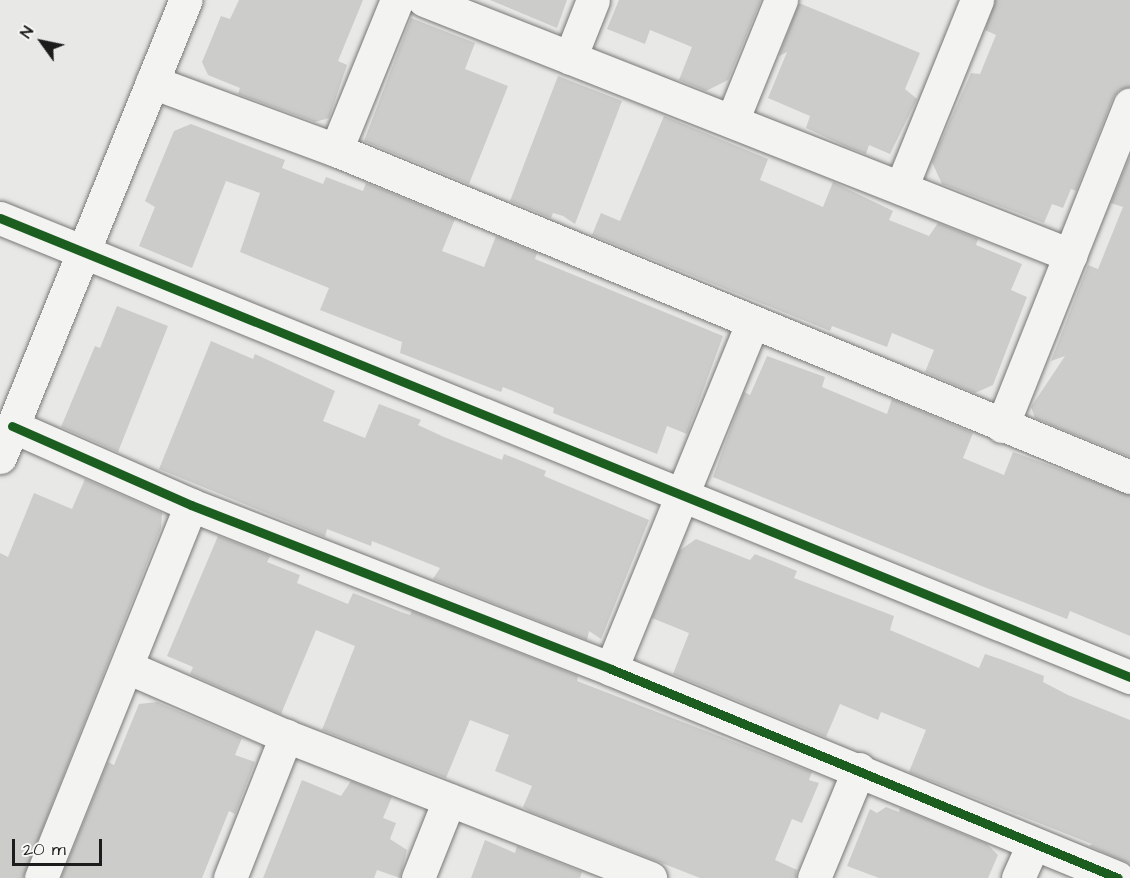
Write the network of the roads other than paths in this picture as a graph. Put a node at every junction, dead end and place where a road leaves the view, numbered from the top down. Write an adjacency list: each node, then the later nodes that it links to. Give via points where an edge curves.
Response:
1 (186, 0): 8 (street)
2 (397, 0): 11 (street)
3 (424, 0): 7 (street)
4 (593, 0): 7 (street)
5 (781, 0): 10 (street)
6 (978, 0): 12 (street)
7 (570, 58): 10 (street)
8 (152, 82): 11 (street); 14 (street)
9 (1130, 105): 15 (street)
10 (732, 121): 12 (street)
11 (336, 150): 16 (street)
12 (901, 188): 15 (street)
13 (0, 219): 14 (street)
14 (85, 251): 17 (street); 21 (street)
15 (1070, 255): 18 (street)
16 (752, 323): 18 (street); 21 (street)
17 (12, 426): 19 (street); 22 (street)
18 (1002, 426): 20 (street)
19 (0, 457)
20 (1130, 477)
21 (680, 495): 24 (street); 25 (street)
22 (191, 505): 23 (street); 24 (street)
23 (127, 667): 26 (street); 31 (street)
24 (611, 669): 27 (street)
25 (1130, 677)
26 (286, 736): 28 (street); 32 (street)
27 (859, 769): 29 (street); 35 (street)
28 (449, 800): 30 (street); 33 (street)
29 (1033, 844): 36 (street); 37 (street)
30 (617, 872): 34 (street)
31 (41, 878)
32 (230, 878)
33 (418, 878)
34 (650, 878)
35 (814, 878)
36 (1018, 878)
37 (1118, 878)

